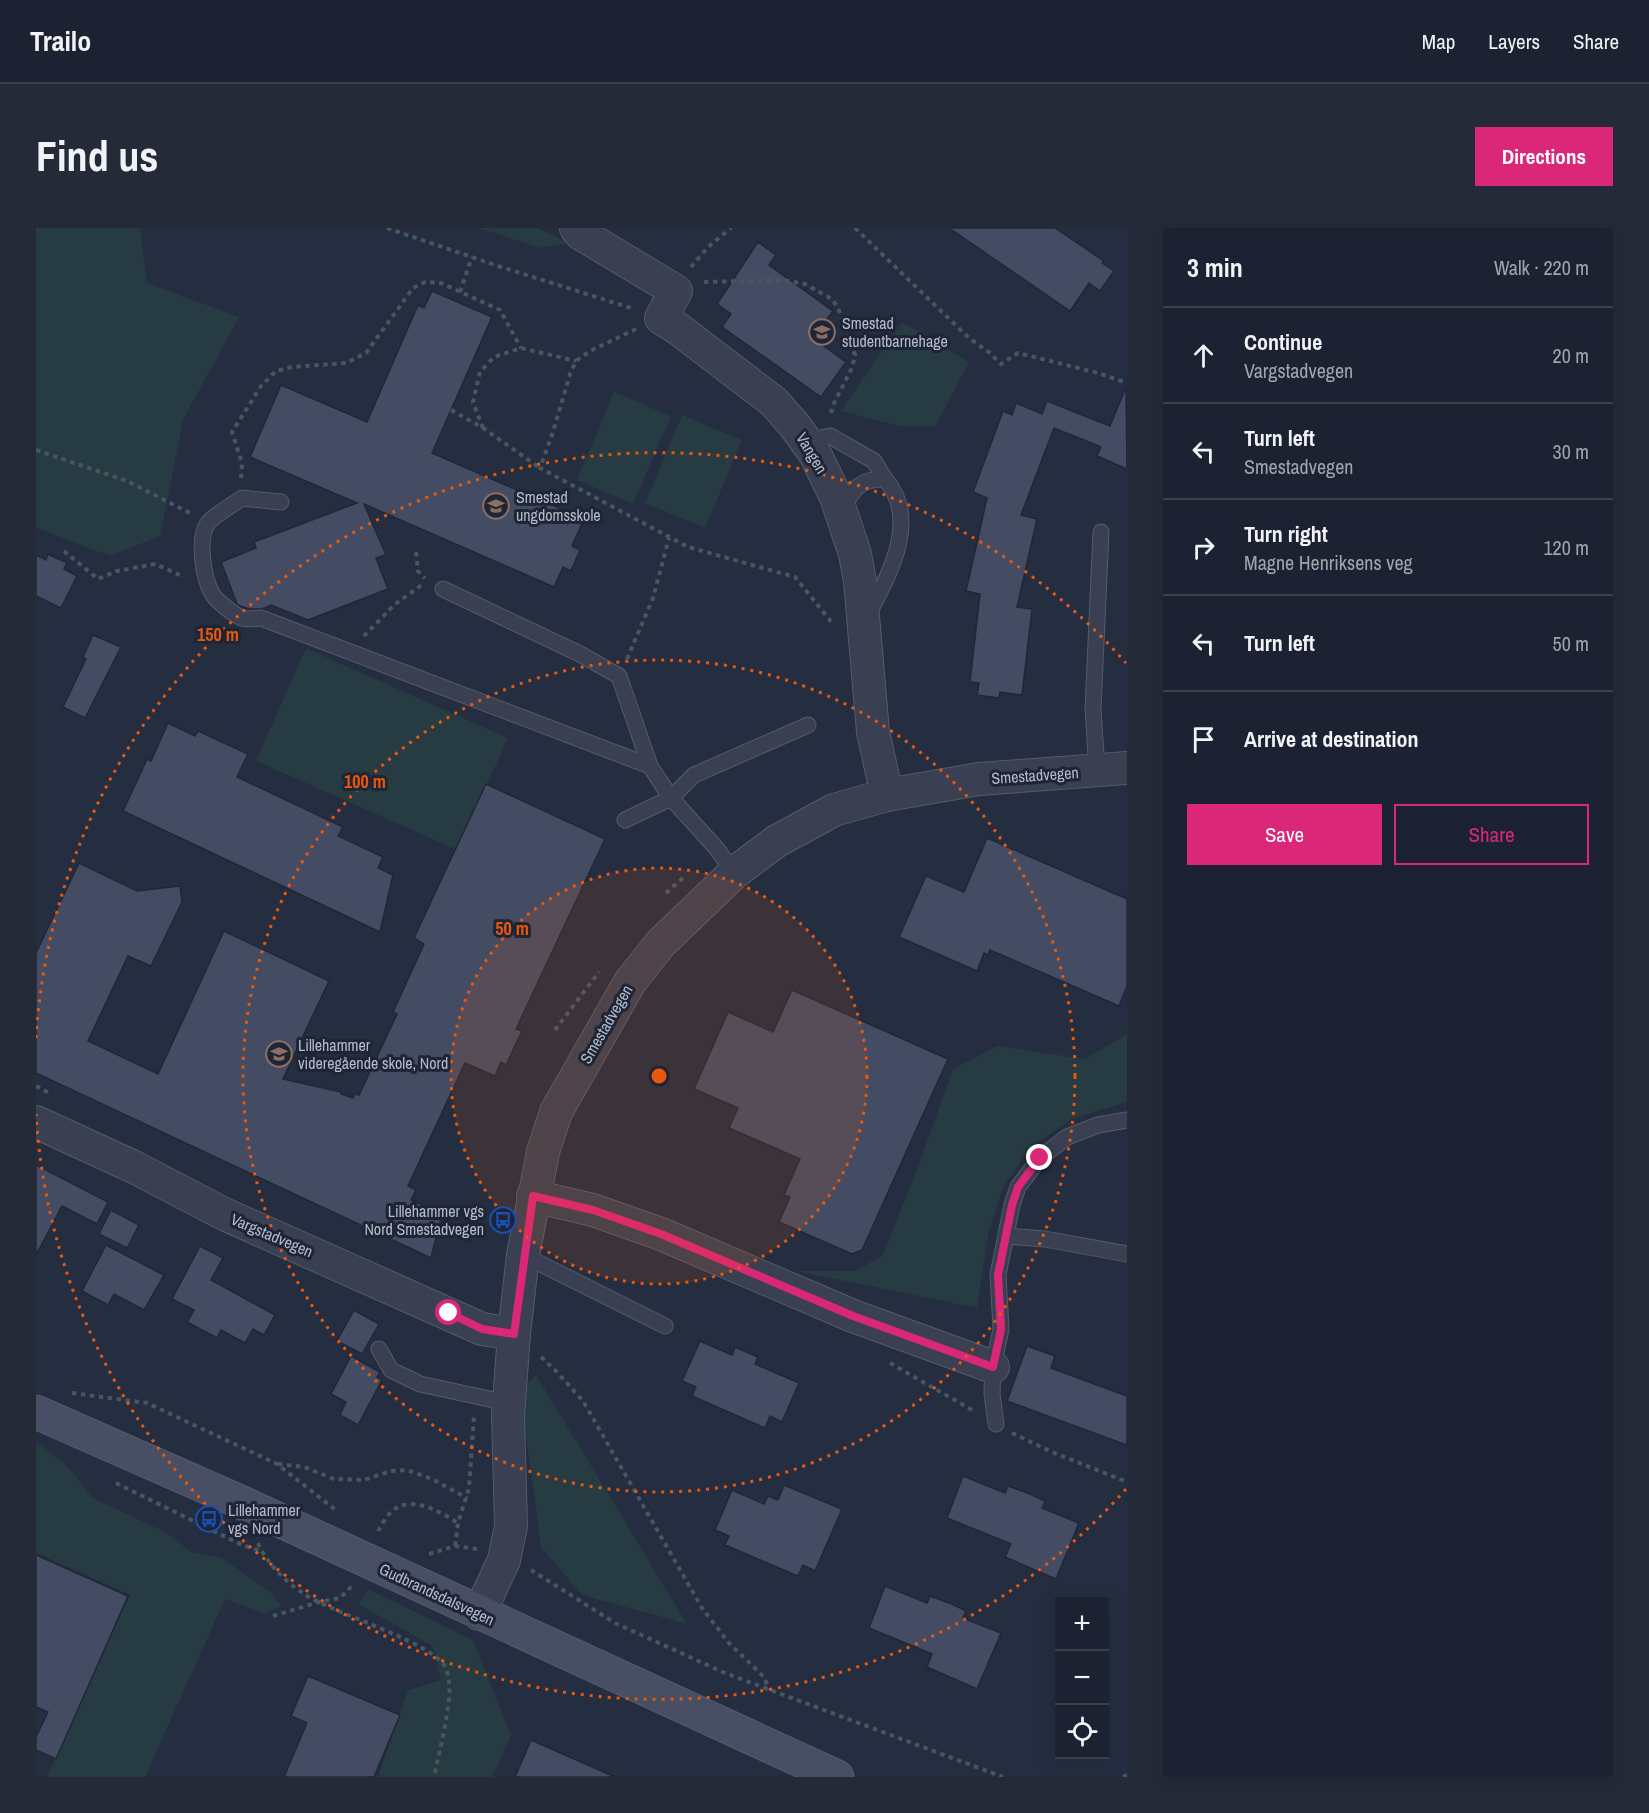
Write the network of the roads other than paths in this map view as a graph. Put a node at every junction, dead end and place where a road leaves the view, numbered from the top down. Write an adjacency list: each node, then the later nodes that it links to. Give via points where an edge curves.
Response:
1 (576, 228): 2 (street, Vangen, via 675,294 795,426)
2 (818, 438): 3 (lane, via 874,460); 5 (street, Vangen, via 815,454)
3 (885, 479): 5 (lane, via 863,482); 8 (lane, via 900,505 901,531 893,567)
4 (281, 502): 10 (lane, via 242,498 208,522 201,542 214,597 243,618 261,618)
5 (841, 511): 8 (street, Vangen, via 855,554)
6 (1101, 532): 11 (lane, via 1093,709)
7 (443, 589): 10 (lane, via 619,676)
8 (849, 625): 12 (street, Vangen)
9 (808, 725): 13 (lane, via 694,775)
10 (650, 766): 13 (lane)
11 (1112, 769): 12 (street, Smestadvegen, via 980,779)
12 (887, 795): 15 (street, Smestadvegen, via 834,810 777,841)
13 (671, 798): 14 (lane); 15 (lane)
14 (625, 820)
15 (734, 873): 18 (street, Smestadvegen, via 661,943 630,982 556,1113)
16 (1127, 1120): 19 (lane, via 1098,1125 1067,1137 1040,1158 1018,1187)
17 (36, 1122): 23 (street, Vargstadvegen, via 224,1214 482,1329)
18 (533, 1196): 21 (street, Smestadvegen); 25 (street, via 593,1210 661,1234 853,1316)
19 (1006, 1236): 20 (lane); 25 (lane, via 998,1275 1001,1329)
20 (1127, 1254)
21 (523, 1255): 22 (lane); 23 (street, Smestadvegen)
22 (665, 1326)
23 (514, 1334): 26 (street, Smestadvegen)
24 (379, 1349): 26 (lane, via 390,1370 420,1384)
25 (993, 1367): 28 (lane)
26 (508, 1402): 29 (street, Smestadvegen, via 511,1526 504,1560)
27 (36, 1412): 29 (main road, Gudbrandsdalsvegen, via 238,1501)
28 (996, 1424)
29 (478, 1614): 30 (main road, Gudbrandsdalsvegen)
30 (837, 1777)

